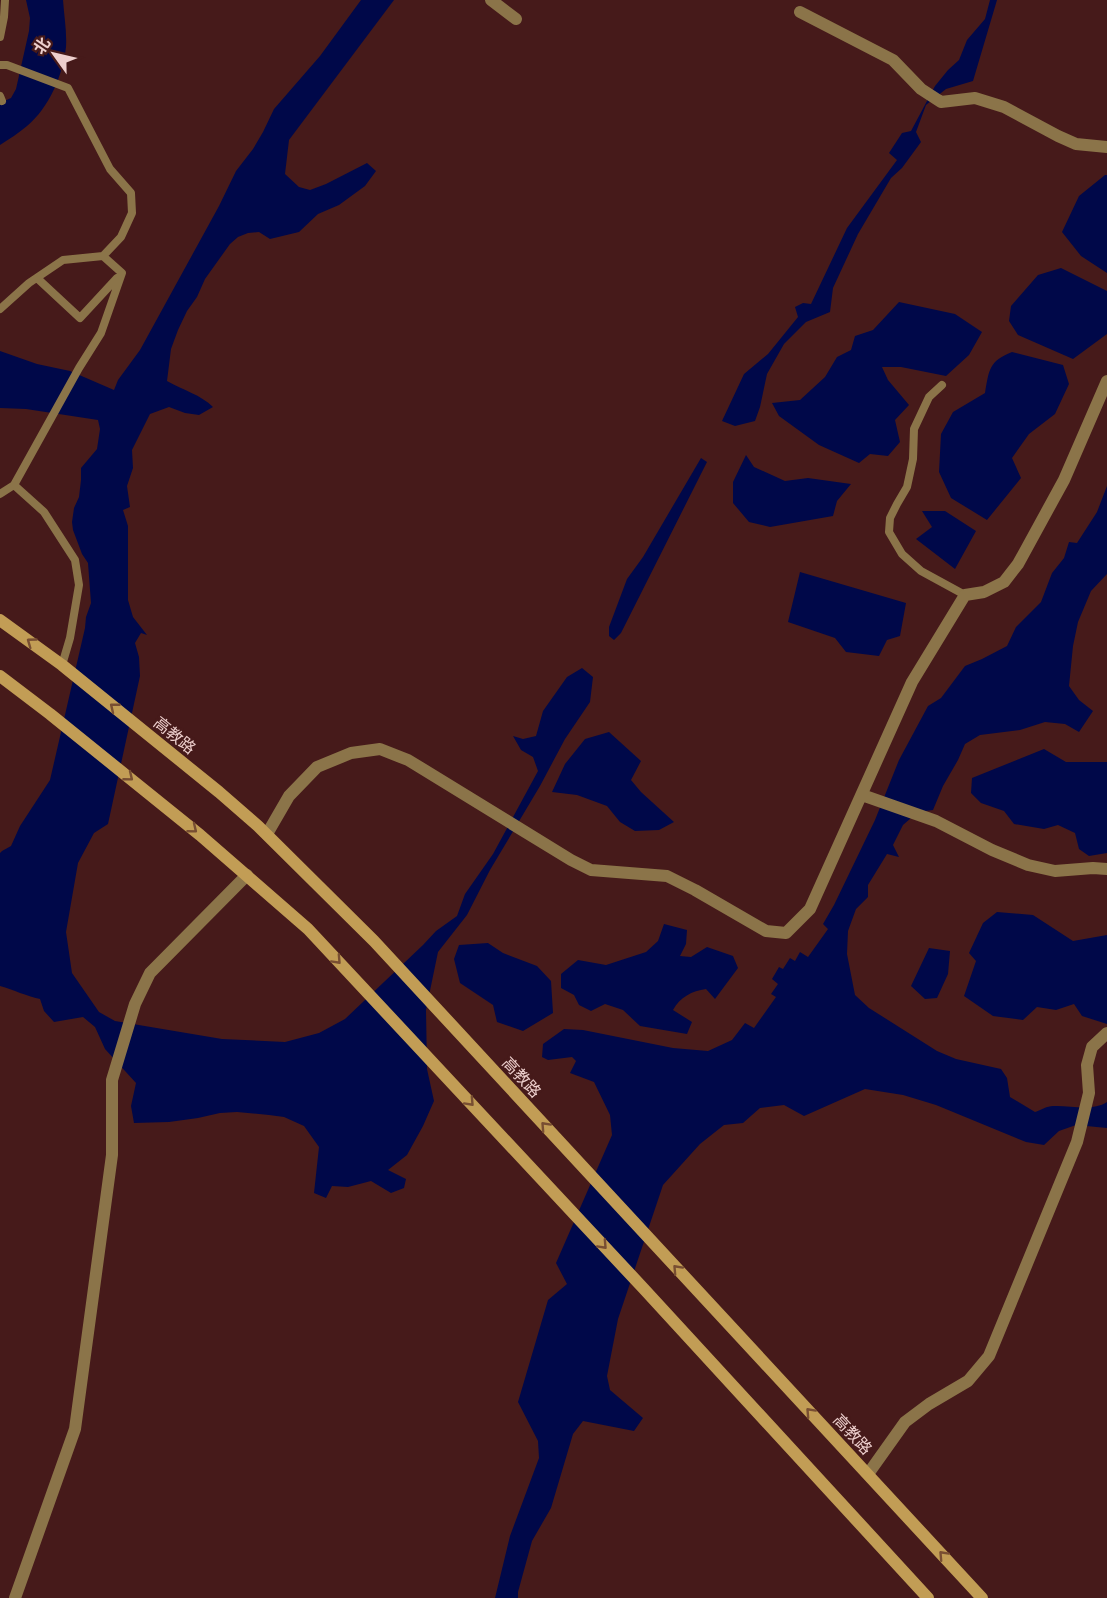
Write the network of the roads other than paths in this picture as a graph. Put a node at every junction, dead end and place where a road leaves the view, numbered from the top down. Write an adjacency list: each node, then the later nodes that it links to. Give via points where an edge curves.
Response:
1 (5, 0): 5 (lane)
2 (490, 0): 4 (street)
3 (800, 12): 7 (street, via 893,60 941,102 975,98 1004,107 1076,144)
4 (516, 19)
5 (0, 37)
6 (0, 65): 8 (lane, via 68,88 110,169 131,193 132,213 121,237)
7 (1107, 147)
8 (103, 256): 9 (lane); 10 (lane, via 63,260)
9 (122, 273): 10 (lane, via 80,318); 14 (lane, via 101,333)
10 (37, 278): 11 (lane)
11 (0, 309)
12 (1107, 381): 16 (street, via 1064,480 1018,564 1004,582)
13 (942, 385): 16 (lane, via 929,398 914,429 907,487 890,518 889,532 902,554 921,571)
14 (14, 485): 15 (lane); 18 (lane, via 44,512 75,560 79,585)
15 (0, 494)
16 (965, 596): 20 (street, via 912,682)
17 (0, 620): 18 (main road, 高教路, one-way to 17)
18 (62, 665): 21 (main road, 高教路, one-way to 18)
19 (0, 676): 23 (main road, one-way to 23)
20 (862, 795): 21 (street, via 810,909 786,933 766,931 667,876 591,870 408,760 380,748 351,753 317,767 289,796); 22 (street, via 936,821 1028,865 1055,871)
21 (267, 834): 25 (main road, 高教路, one-way to 21, via 374,941)
22 (1107, 869)
23 (247, 875): 26 (street, via 150,973 135,1004 112,1080 112,1155 75,1430); 27 (main road, one-way to 27, via 316,937)
24 (1107, 1032): 25 (street, via 1092,1047 1087,1065 1089,1093 1077,1142 989,1356 968,1381 905,1422)
25 (868, 1474): 28 (main road, 高教路, one-way to 25)
26 (15, 1598)
27 (928, 1598)
28 (982, 1598)

